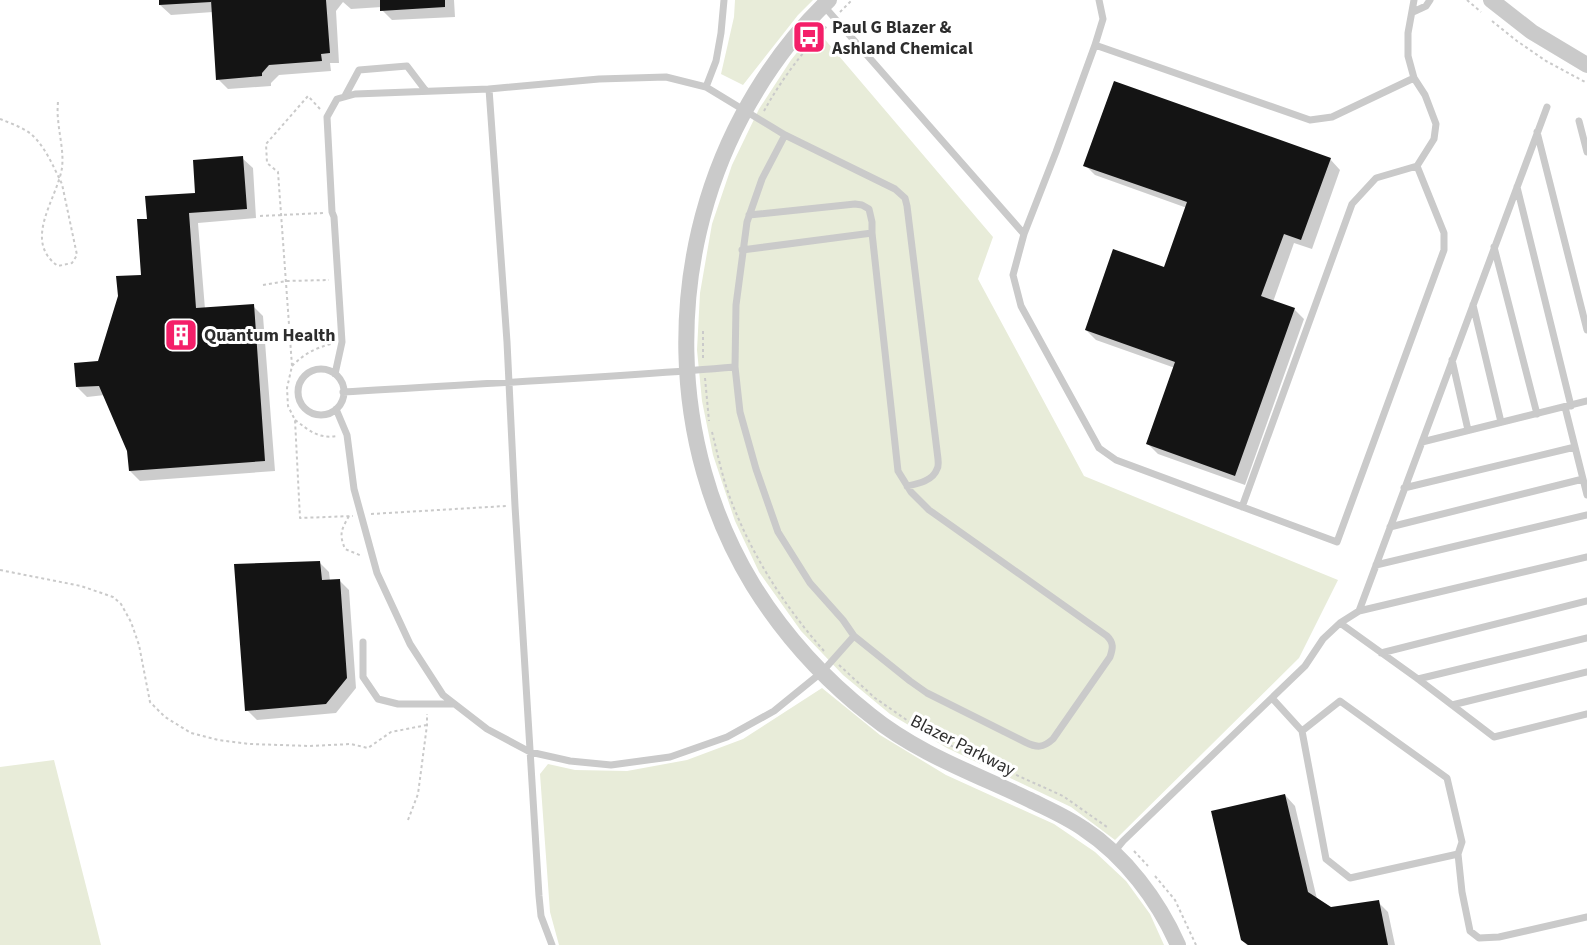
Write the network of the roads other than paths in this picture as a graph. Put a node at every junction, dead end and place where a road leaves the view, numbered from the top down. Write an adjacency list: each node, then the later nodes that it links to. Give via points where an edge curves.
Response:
1 (724, 0): 11 (lane, via 716,61)
2 (1099, 0): 8 (lane, via 1102,19)
3 (1414, 0): 7 (lane)
4 (1430, 0): 7 (lane)
5 (1491, 0): 9 (street, via 1532,32)
6 (829, 8): 16 (street, Blazer Parkway, via 801,29 773,64 757,88); 25 (lane)
7 (1413, 12): 10 (lane, via 1408,56)
8 (1095, 45): 10 (lane, via 1310,120 1332,117); 25 (lane)
9 (1587, 65)
10 (1414, 78): 21 (lane, via 1436,124 1434,139)
11 (706, 87): 12 (lane, via 666,77); 16 (lane)
12 (489, 90): 13 (lane); 34 (lane)
13 (426, 91): 14 (lane); 14 (lane, via 407,66 359,70)
14 (345, 96): 33 (lane, via 337,99 327,117 342,342)
15 (1546, 107): 18 (lane)
16 (752, 115): 19 (lane); 32 (street, Blazer Parkway, via 730,138 699,229 687,303)
17 (1579, 121): 20 (lane)
18 (1537, 132): 22 (lane); 29 (lane)
19 (785, 135): 23 (lane); 45 (lane, via 895,189 905,198 938,459 932,477)
20 (1587, 152)
21 (1417, 166): 48 (lane, via 1376,178 1352,204); 48 (lane, via 1444,233 1444,250 1337,543)
22 (1516, 188): 26 (lane); 37 (lane)
23 (749, 215): 24 (lane, via 855,204 869,209); 27 (lane)
24 (872, 233): 27 (lane); 45 (lane, via 898,471)
25 (1024, 234): 48 (lane, via 1012,275 1022,306 1099,448 1116,460)
26 (1494, 247): 28 (lane); 39 (lane)
27 (742, 250): 31 (lane)
28 (1473, 304): 30 (lane); 40 (lane)
29 (1587, 330)
30 (1452, 360): 41 (lane); 42 (lane)
31 (735, 367): 32 (lane); 56 (lane, via 740,412 778,532 810,583)
32 (687, 371): 34 (lane); 60 (street, Blazer Parkway, via 700,458 728,536 749,577 790,637)
33 (335, 374): 35 (lane); 38 (lane, via 313,370 301,380 298,394 304,407 316,414)
34 (508, 382): 35 (lane); 68 (lane)
35 (343, 392): 38 (lane)
36 (1587, 402): 37 (lane)
37 (1568, 406): 39 (lane); 43 (lane)
38 (336, 408): 64 (lane, via 346,435 354,489 377,573 410,644 443,695)
39 (1537, 414): 40 (lane)
40 (1501, 422): 41 (lane)
41 (1468, 430): 42 (lane)
42 (1422, 442): 46 (lane)
43 (1575, 447): 44 (lane); 46 (lane)
44 (1583, 479): 47 (lane); 50 (lane)
45 (907, 486): 56 (lane, via 929,510 1112,640 1110,657 1053,739 1046,746 1038,746 927,693)
46 (1404, 488): 50 (lane)
47 (1587, 495)
48 (1242, 507)
49 (1587, 515): 52 (lane)
50 (1390, 527): 52 (lane)
51 (1587, 557): 54 (lane)
52 (1376, 565): 54 (lane)
53 (1587, 601): 59 (lane)
54 (1359, 611): 55 (lane)
55 (1340, 623): 59 (lane); 63 (lane)
56 (854, 636): 60 (lane)
57 (1587, 638): 62 (lane)
58 (363, 642): 64 (lane, via 363,677 378,699 398,704)
59 (1381, 653): 62 (lane)
60 (828, 666): 68 (lane, via 774,711 727,737 670,757 611,765); 69 (street, Blazer Parkway, via 873,718 913,744)
61 (1587, 672): 65 (lane)
62 (1418, 679): 65 (lane)
63 (1272, 698): 67 (lane); 69 (lane)
64 (454, 704): 68 (lane, via 487,729)
65 (1452, 705): 66 (lane, via 1494,737)
66 (1587, 714)
67 (1302, 732): 70 (lane, via 1340,701 1448,778 1462,842); 70 (lane, via 1326,860 1350,878)
68 (530, 752): 73 (lane, via 541,916)
69 (1119, 847): 74 (street, Blazer Parkway)
70 (1458, 854): 72 (lane, via 1470,931 1479,938)
71 (1587, 917): 72 (lane)
72 (1498, 937): 75 (lane)
73 (552, 945)
74 (1178, 945)
75 (1500, 945)

